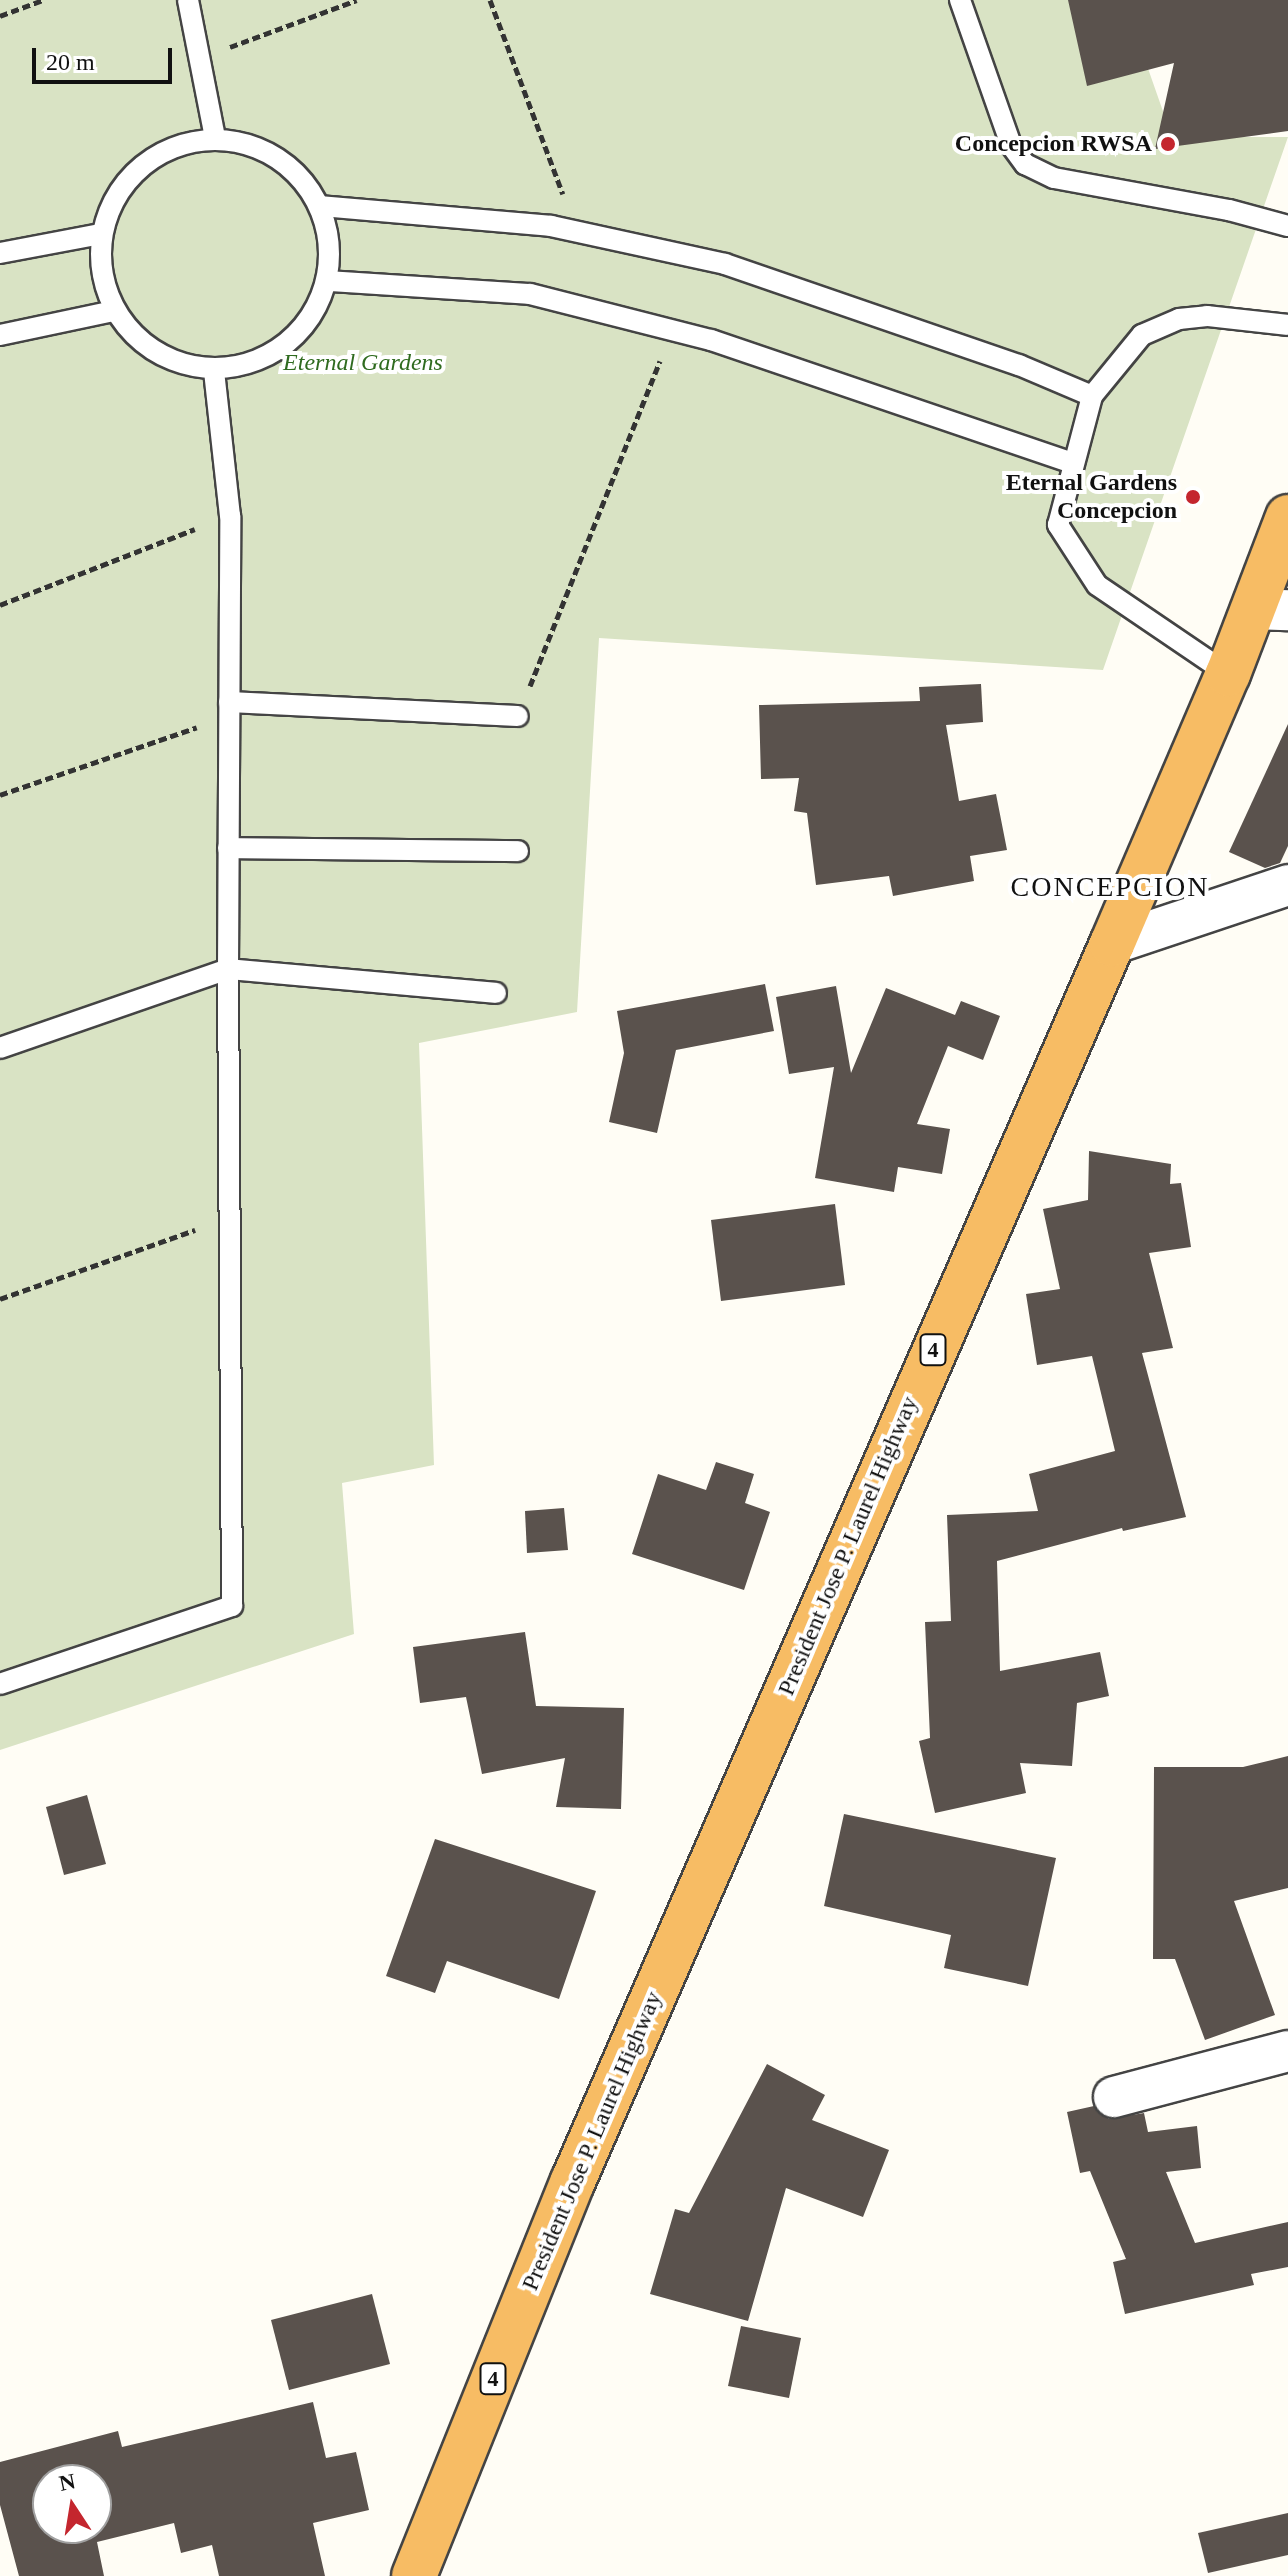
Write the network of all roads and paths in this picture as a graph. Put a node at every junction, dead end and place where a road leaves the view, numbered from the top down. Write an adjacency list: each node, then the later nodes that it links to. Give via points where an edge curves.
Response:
1 (43, 0): 6 (path)
2 (188, 0): 7 (lane)
3 (357, 0): 7 (path)
4 (490, 0): 11 (path)
5 (960, 0): 10 (lane, via 1011,145 1025,164 1054,178)
6 (0, 16)
7 (200, 59): 8 (lane)
8 (215, 138): 9 (lane, via 262,148 301,175); 12 (lane, via 163,151 122,185)
9 (320, 206): 11 (lane); 14 (lane, via 332,253)
10 (1288, 226)
11 (577, 231): 20 (lane, via 725,264 1019,365)
12 (101, 234): 13 (lane); 15 (lane, via 100,274)
13 (0, 253)
14 (329, 281): 17 (lane, via 530,294); 19 (lane, via 302,332 263,360)
15 (114, 311): 18 (lane); 19 (lane, via 156,354)
16 (1288, 325): 20 (lane, via 1207,316 1179,319 1142,335)
17 (673, 331): 21 (lane); 28 (path)
18 (0, 335)
19 (214, 371): 22 (lane)
20 (1092, 396): 21 (lane)
21 (1073, 463): 26 (lane, via 1058,525 1097,585)
22 (230, 516): 24 (path); 27 (lane)
23 (1288, 517): 25 (highway, President Jose P. Laurel Highway / 4)
24 (0, 605)
25 (1270, 610): 26 (highway, President Jose P. Laurel Highway / 4)
26 (1228, 674): 33 (highway, President Jose P. Laurel Highway / 4)
27 (229, 709): 28 (lane); 29 (path); 30 (lane)
28 (518, 716)
29 (0, 795)
30 (228, 848): 31 (lane); 34 (lane)
31 (518, 851)
32 (1288, 885): 33 (street)
33 (1112, 944): 42 (highway, President Jose P. Laurel Highway / 4, via 573,2181)
34 (228, 969): 35 (lane); 36 (lane); 37 (lane)
35 (496, 993)
36 (0, 1048)
37 (230, 1217): 38 (path); 39 (lane, via 232,1606)
38 (0, 1299)
39 (0, 1684)
40 (1288, 2051): 41 (street)
41 (1114, 2097)
42 (414, 2576)

